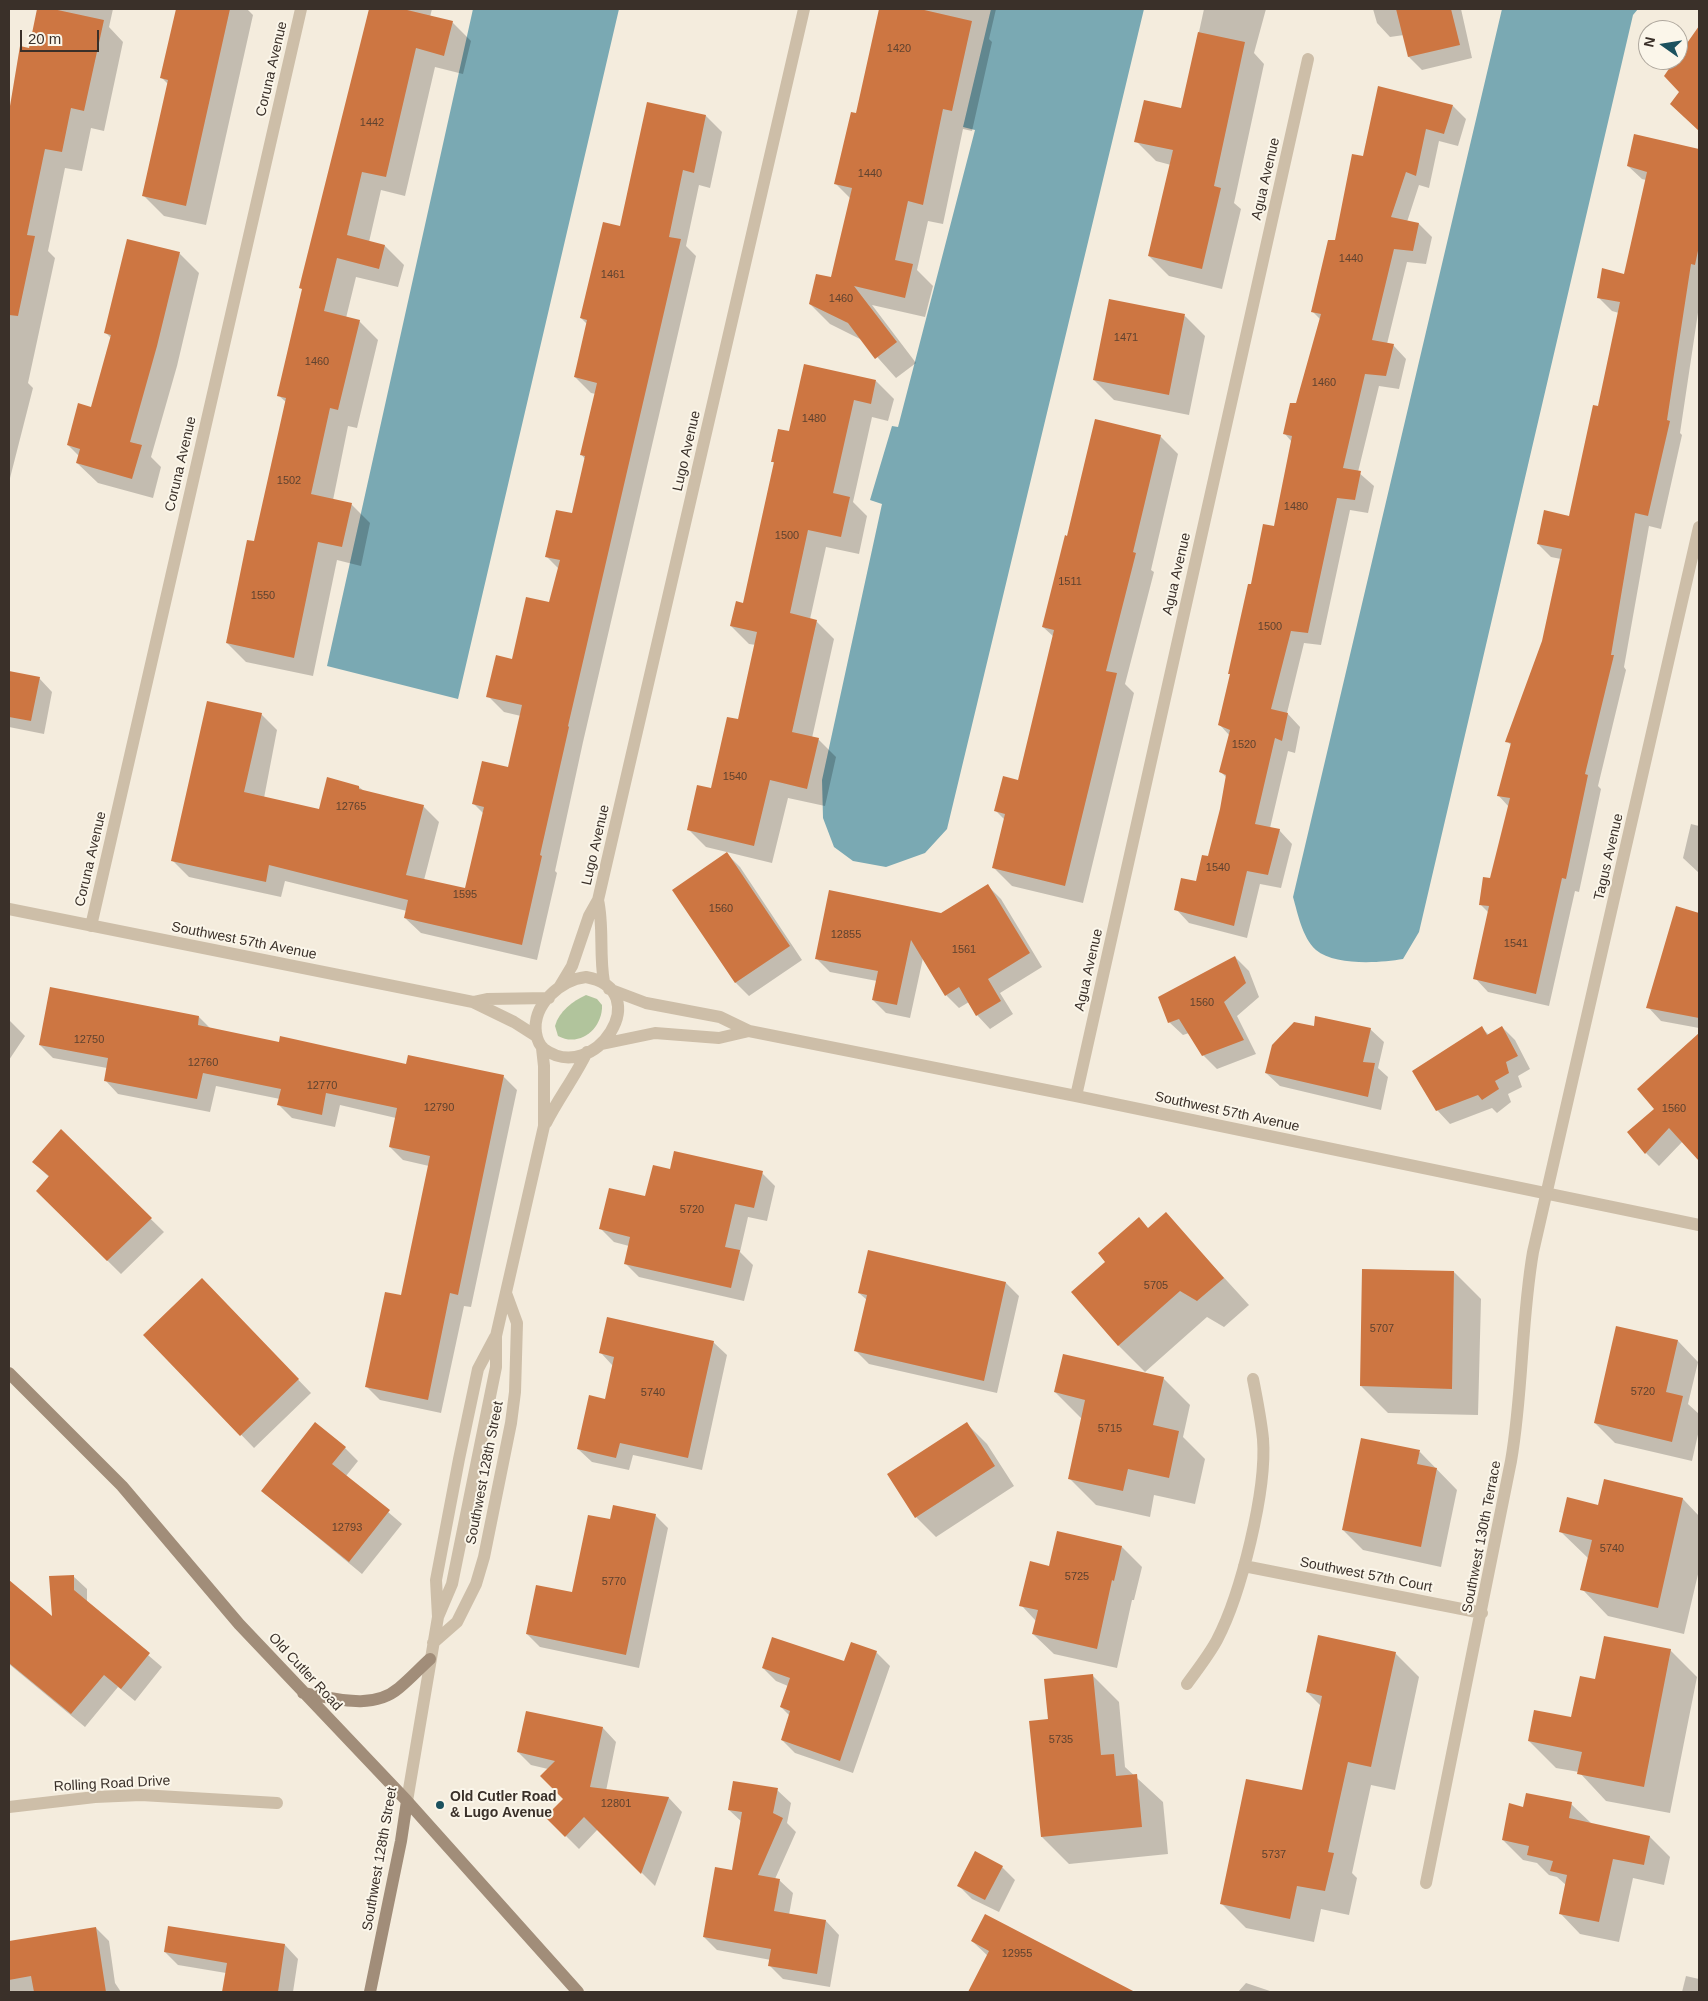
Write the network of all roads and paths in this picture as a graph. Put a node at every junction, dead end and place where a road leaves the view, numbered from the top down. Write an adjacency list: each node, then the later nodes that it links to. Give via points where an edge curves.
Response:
1 (301, 9): 7 (street, Coruna Avenue)
2 (804, 9): 5 (street, Lugo Avenue)
3 (1308, 59): 16 (street, Agua Avenue)
4 (1699, 527): 18 (street, Tagus Avenue)
5 (598, 900): 8 (street, via 602,917 600,944); 9 (street, via 589,916 572,966)
6 (9, 909): 7 (street, Southwest 57th Avenue)
7 (91, 926): 11 (street, Southwest 57th Avenue)
8 (607, 985): 9 (street, via 586,977); 12 (street, Southwest 57th Avenue, via 646,1003 720,1017); 14 (street, via 615,995 618,1016 611,1034)
9 (560, 986): 10 (street)
10 (549, 998): 11 (street, Southwest 57th Avenue); 13 (street, via 536,1019)
11 (473, 1002): 13 (street, Southwest 57th Avenue, via 514,1022)
12 (749, 1031): 14 (street, Southwest 57th Avenue, via 719,1038 655,1033); 16 (street, Southwest 57th Avenue)
13 (539, 1042): 15 (street, via 561,1057); 17 (street, Southwest 128th Street, via 544,1066)
14 (602, 1044): 15 (street)
15 (588, 1052): 17 (street, Southwest 128th Street)
16 (1076, 1096): 18 (street, Southwest 57th Avenue)
17 (544, 1126): 20 (street, Southwest 128th Street)
18 (1547, 1193): 19 (street, Southwest 57th Avenue); 24 (street, Southwest 130th Terrace, via 1525,1304 1515,1437)
19 (1699, 1225)
20 (506, 1293): 25 (street, Southwest 128th Street, via 496,1336 478,1369 461,1450 436,1580 438,1617); 25 (street, Southwest 128th Street, via 517,1323 518,1341 512,1423 476,1584 457,1622)
21 (9, 1373): 28 (main road, Old Cutler Road, via 122,1486 239,1624)
22 (1254, 1379): 23 (street, via 1263,1463)
23 (1244, 1566): 24 (street, Southwest 57th Court); 27 (street, via 1217,1640)
24 (1482, 1613): 32 (street, Southwest 130th Terrace)
25 (433, 1643): 26 (street, Southwest 128th Street)
26 (430, 1658): 28 (main road, via 399,1688 378,1699 345,1700); 29 (street, Southwest 128th Street)
27 (1188, 1684)
28 (302, 1692): 29 (main road, Old Cutler Road)
29 (407, 1801): 33 (main road, Southwest 128th Street); 34 (main road, Old Cutler Road)
30 (277, 1803): 31 (street, Rolling Road Drive, via 141,1795 95,1797)
31 (9, 1808)
32 (1426, 1883)
33 (370, 1992)
34 (578, 1992)

